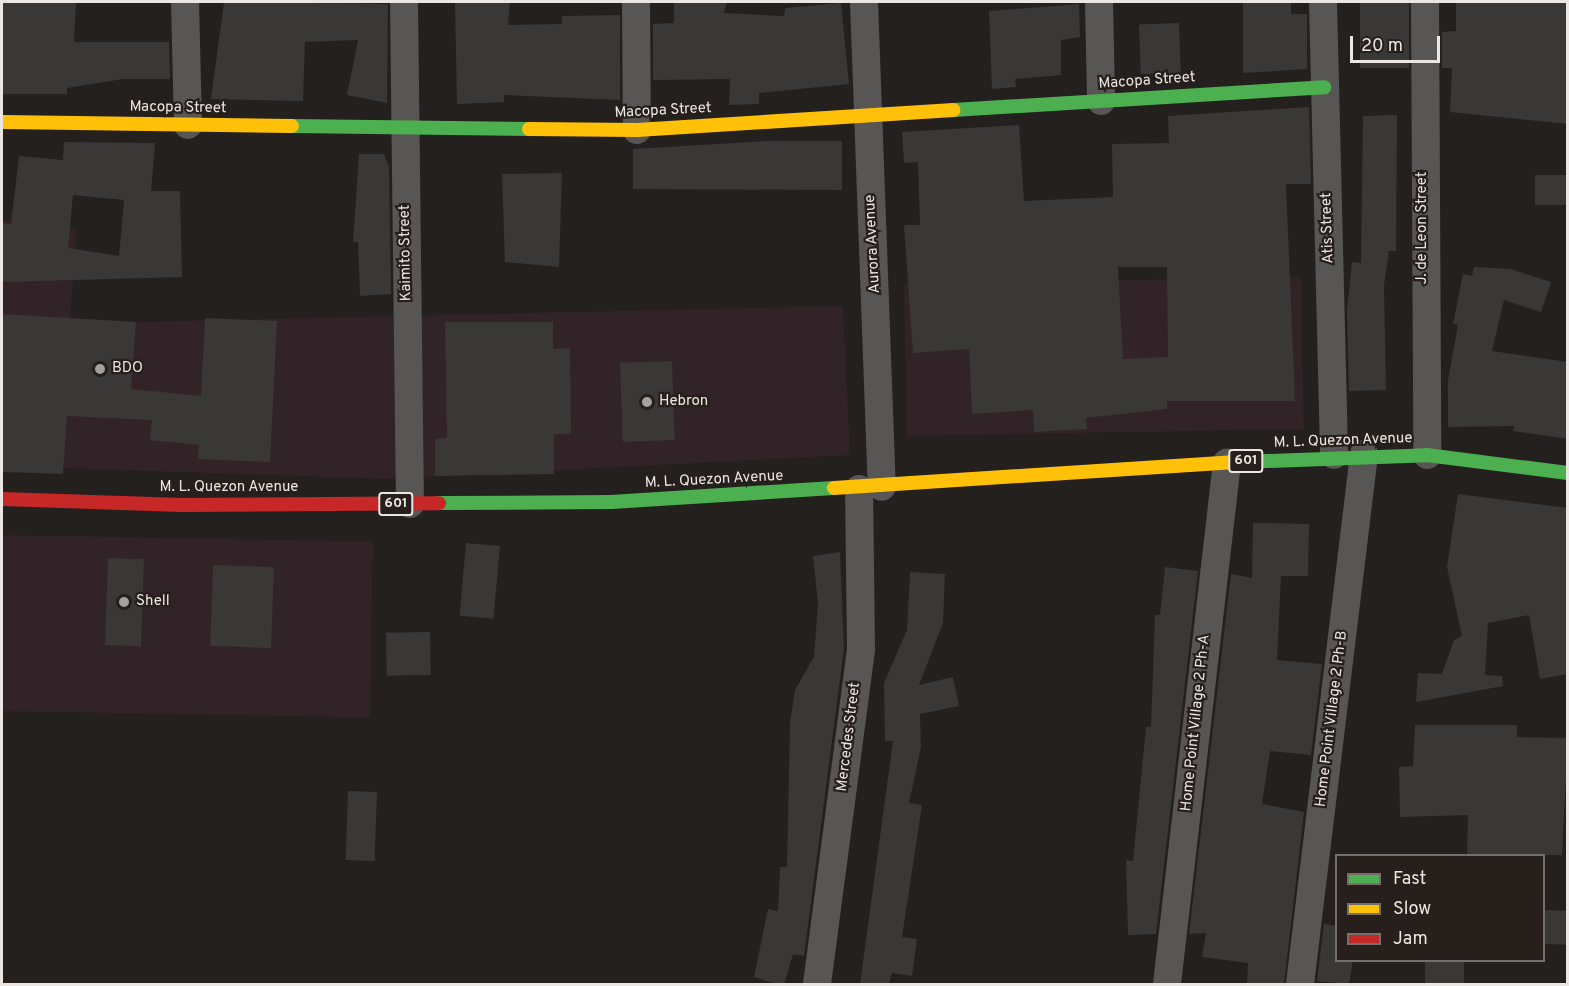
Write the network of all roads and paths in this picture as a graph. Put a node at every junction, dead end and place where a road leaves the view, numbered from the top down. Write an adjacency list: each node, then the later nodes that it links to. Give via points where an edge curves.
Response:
1 (185, 2): 12 (street)
2 (404, 2): 13 (street, Kaimito Street)
3 (636, 2): 14 (street)
4 (864, 2): 10 (street, Aurora Avenue)
5 (1099, 2): 9 (street)
6 (1323, 2): 8 (street, Atis Street)
7 (1425, 2): 17 (street, J. de Leon Street)
8 (1324, 87): 9 (main road, Macopa Street); 16 (street, Atis Street)
9 (1101, 101): 10 (main road, Macopa Street)
10 (866, 116): 14 (main road, Macopa Street); 20 (street, Aurora Avenue)
11 (2, 122): 12 (main road, Macopa Street)
12 (188, 125): 13 (main road, Macopa Street)
13 (405, 130): 14 (main road, Macopa Street); 22 (street, Kaimito Street)
14 (637, 130)
15 (1364, 454): 16 (main road, M. L. Quezon Avenue / 601); 17 (main road, M. L. Quezon Avenue / 601); 25 (street, Home Point Village 2 Ph-B)
16 (1334, 455): 18 (main road, M. L. Quezon Avenue / 601)
17 (1427, 455): 19 (main road, 601)
18 (1227, 462): 20 (main road, M. L. Quezon Avenue / 601); 24 (street, Home Point Village 2 Ph-A)
19 (1568, 473)
20 (871, 488): 22 (main road, M. L. Quezon Avenue / 601, via 611,502); 23 (street, Mercedes Street, via 861,649)
21 (2, 499): 22 (main road, M. L. Quezon Avenue / 601)
22 (410, 504)
23 (817, 984)
24 (1167, 984)
25 (1300, 984)

